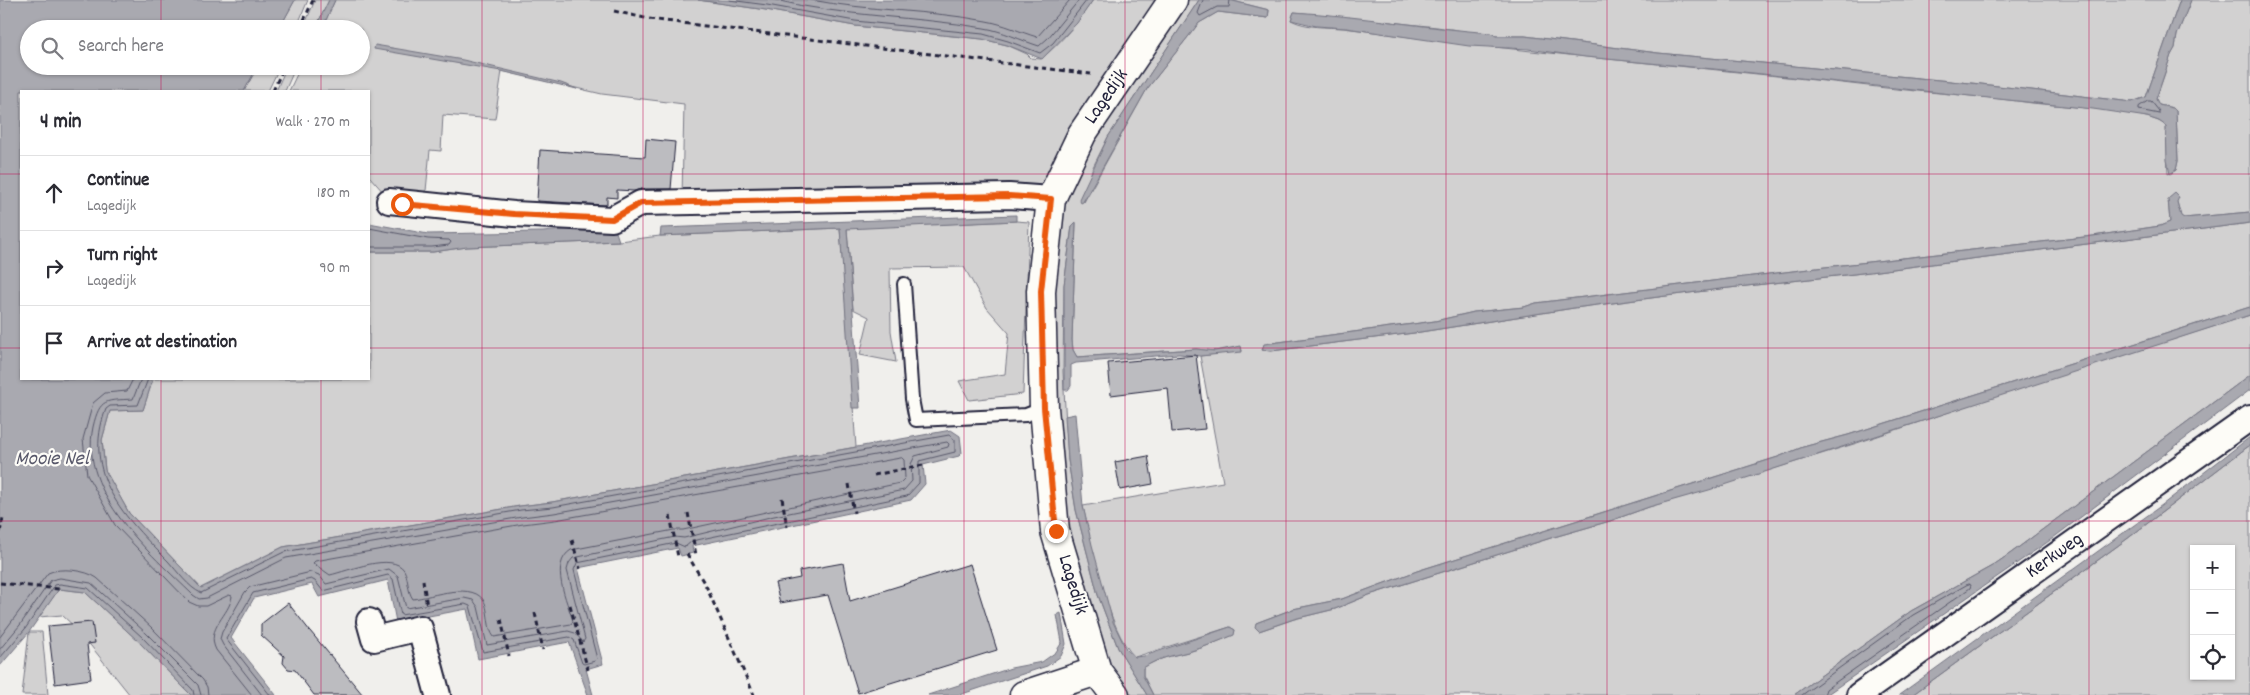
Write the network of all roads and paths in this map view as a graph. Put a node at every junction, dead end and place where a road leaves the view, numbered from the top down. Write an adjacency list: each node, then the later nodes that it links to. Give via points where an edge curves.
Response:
1 (313, 0): 4 (path)
2 (1173, 0): 6 (street, Lagedijk)
3 (614, 11): 6 (path, via 648,20)
4 (304, 20)
5 (280, 75): 7 (path)
6 (1119, 78): 8 (street, Lagedijk, via 1082,134)
7 (272, 90)
8 (1051, 199): 9 (street, via 1009,196 641,203 612,219 514,214); 11 (street, Lagedijk, via 1041,291)
9 (389, 201)
10 (904, 284): 11 (lane, via 916,420 1026,415)
11 (1044, 408): 39 (street, Lagedijk, via 1056,531)
12 (2250, 418): 44 (street, Kerkweg)
13 (922, 464): 14 (path)
14 (874, 475)
15 (849, 484): 18 (path)
16 (782, 498): 21 (path)
17 (688, 513): 25 (path)
18 (854, 514)
19 (670, 516): 26 (path)
20 (3, 518): 22 (path)
21 (787, 527)
22 (0, 532)
23 (572, 540): 27 (path)
24 (687, 554): 41 (path, via 707,588)
25 (696, 555)
26 (678, 557)
27 (580, 569)
28 (423, 580): 33 (path)
29 (0, 583): 30 (path)
30 (58, 589)
31 (570, 605): 38 (path)
32 (535, 613): 36 (path)
33 (428, 616)
34 (501, 619): 37 (path)
35 (370, 621): 40 (street, via 374,639 420,628)
36 (543, 650)
37 (509, 656)
38 (588, 670)
39 (1097, 671): 42 (street); 43 (street)
40 (438, 695)
41 (754, 695)
42 (1024, 695)
43 (1115, 695)
44 (1859, 695)

